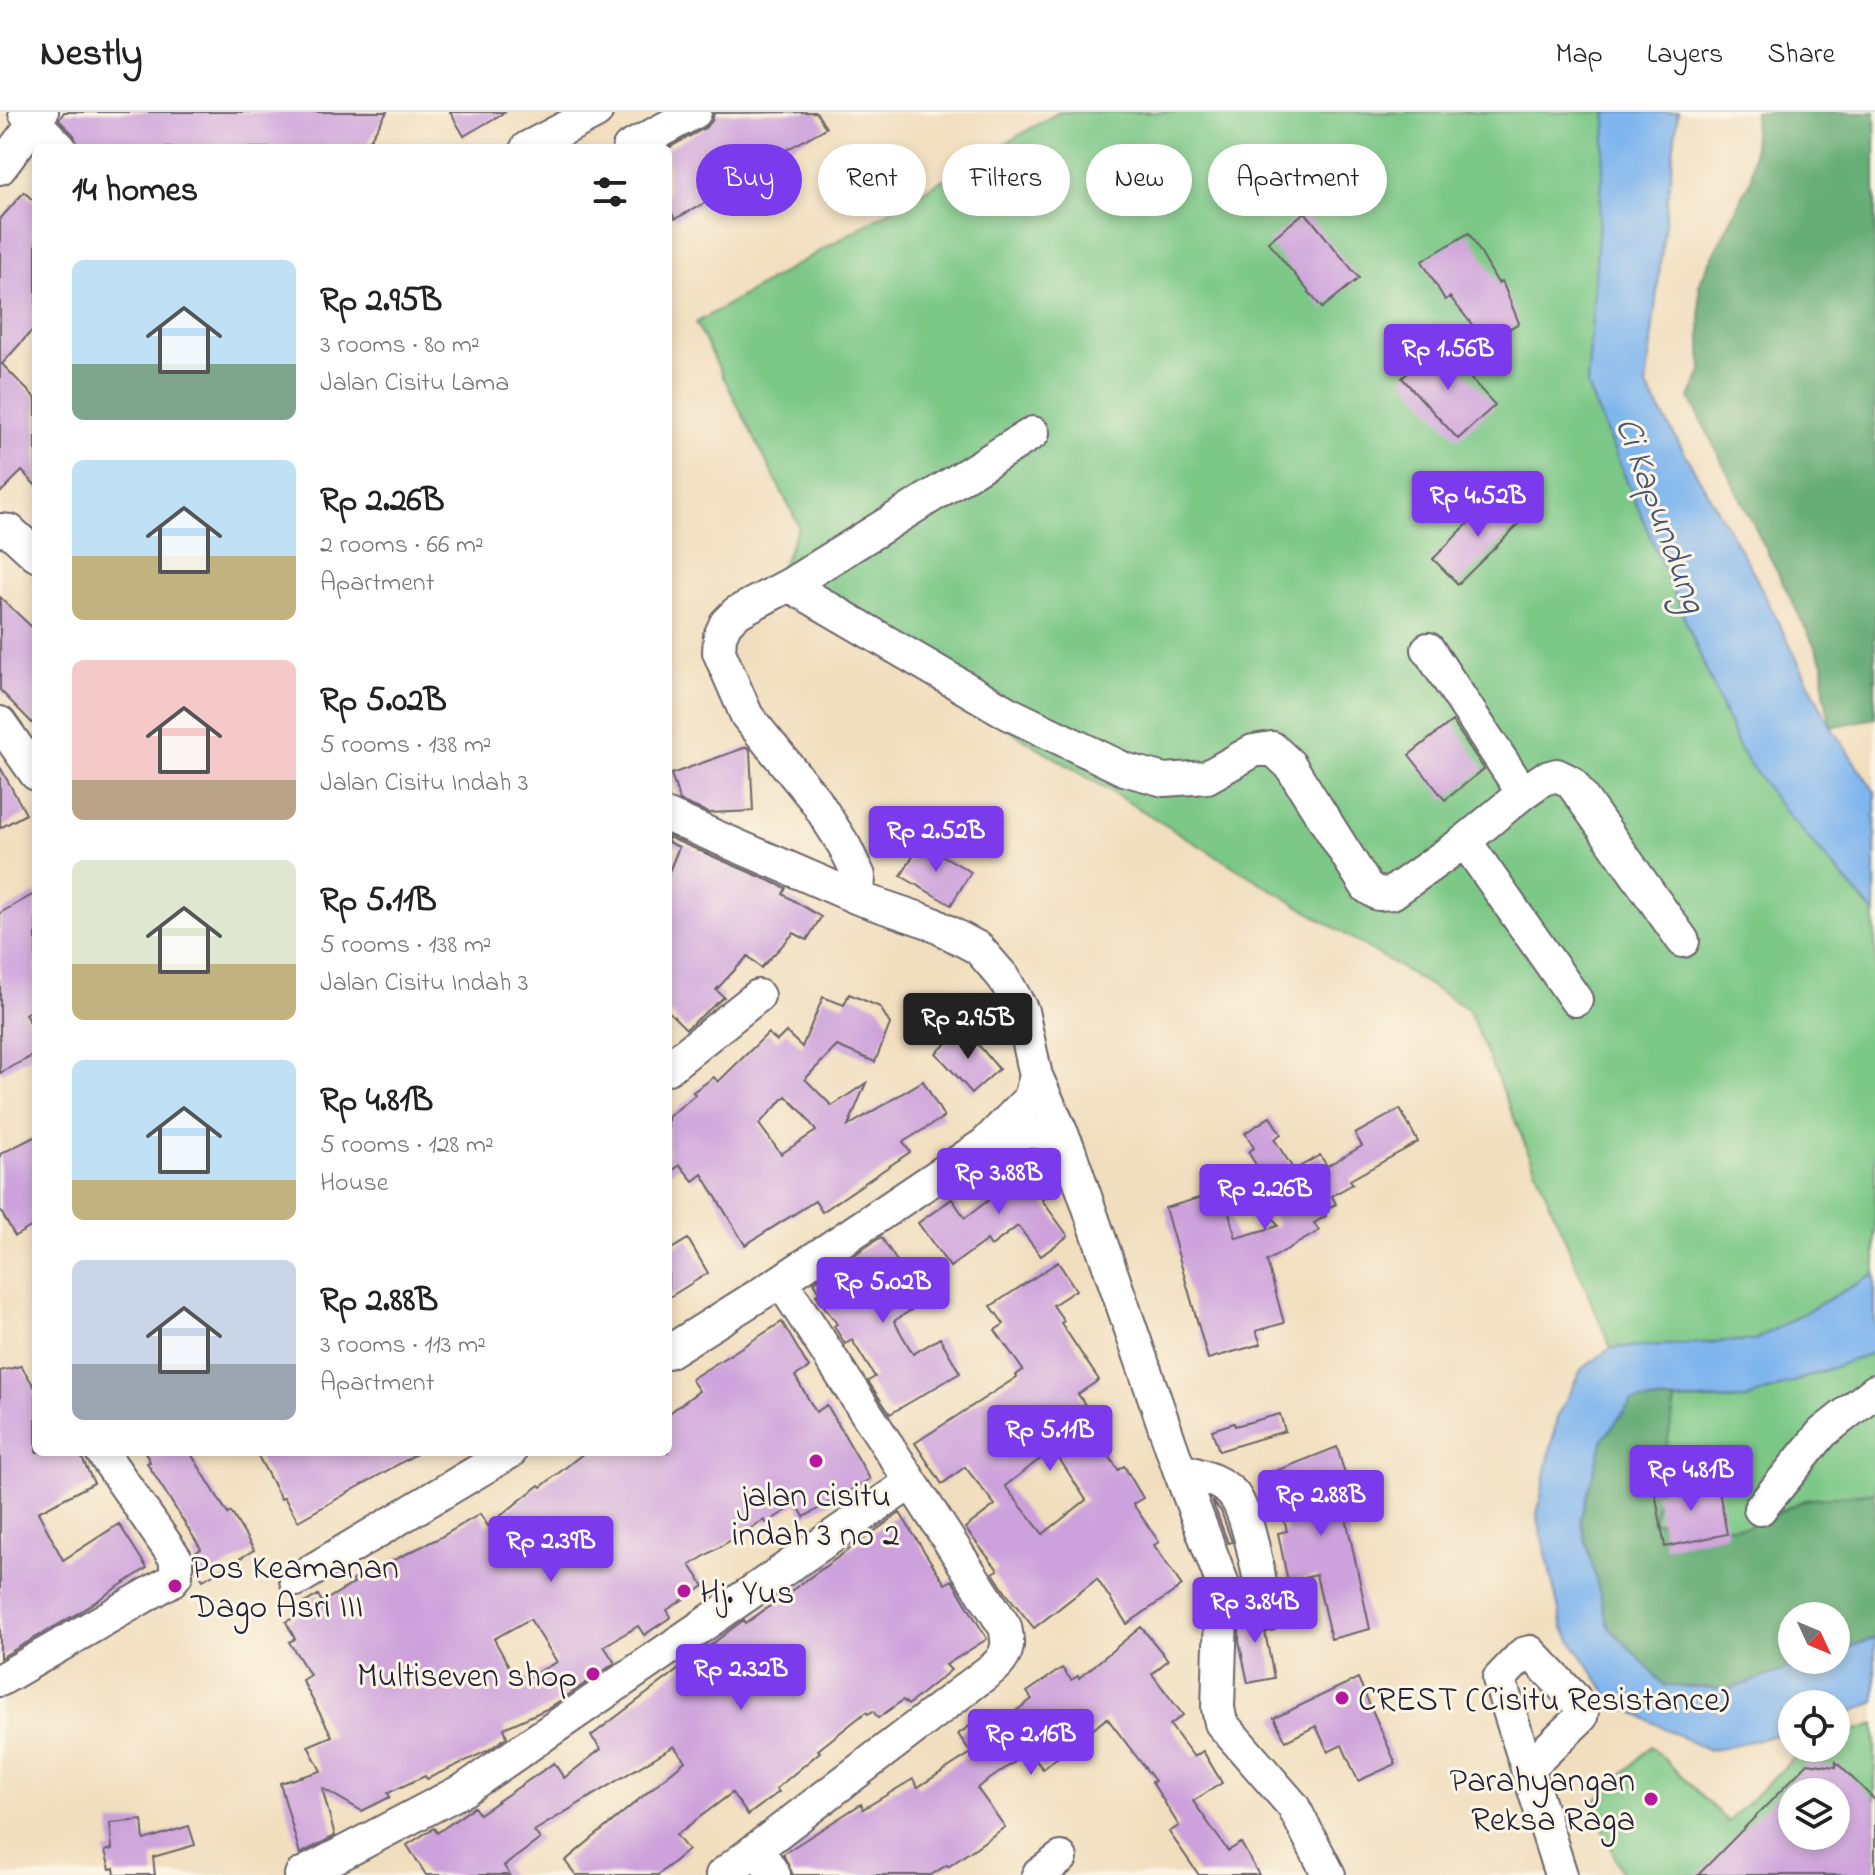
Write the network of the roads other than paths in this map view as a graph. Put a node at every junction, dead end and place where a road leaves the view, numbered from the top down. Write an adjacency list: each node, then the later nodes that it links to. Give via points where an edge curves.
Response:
1 (596, 112): 5 (street)
2 (695, 112): 6 (street)
3 (34, 116): 4 (street); 7 (street)
4 (57, 144)
5 (535, 144)
6 (636, 144)
7 (0, 168)
8 (1033, 433): 11 (street)
9 (0, 530): 10 (street, via 10,531)
10 (32, 551)
11 (789, 585): 17 (street, via 1008,713 1124,769 1164,780 1207,777 1253,751 1272,748 1290,765 1367,887 1378,894 1392,893); 18 (street, via 736,613 720,636 719,652 747,716 816,801 845,847 859,876)
12 (1428, 649): 15 (street)
13 (0, 723): 14 (street)
14 (32, 768)
15 (1523, 793): 17 (street); 19 (street, via 1557,775 1571,782)
16 (672, 818): 18 (street)
17 (1465, 841): 21 (street)
18 (858, 898): 23 (street, via 929,922 978,948 1004,978 1022,1011)
19 (1683, 941)
20 (758, 996): 22 (street)
21 (1576, 1000)
22 (672, 1065)
23 (1036, 1076): 24 (street, via 1030,1098); 25 (street)
24 (985, 1144): 25 (street, via 1028,1131 1052,1135); 26 (street)
25 (1068, 1147): 31 (street)
26 (781, 1281): 27 (street); 32 (street)
27 (672, 1349)
28 (1875, 1391): 33 (street, via 1822,1433)
29 (105, 1456): 36 (street, via 176,1559 176,1575)
30 (490, 1457): 34 (street)
31 (1179, 1469): 35 (street, via 1214,1480 1233,1494 1257,1560); 41 (street, via 1222,1582 1221,1723 1293,1806)
32 (910, 1483): 38 (street, via 1005,1627 1006,1654); 39 (street, via 465,1789)
33 (1760, 1509)
34 (296, 1580)
35 (1263, 1603)
36 (0, 1680)
37 (1527, 1769): 42 (street)
38 (766, 1862): 40 (street)
39 (301, 1875)
40 (722, 1875)
41 (1329, 1875)
42 (1561, 1875)

